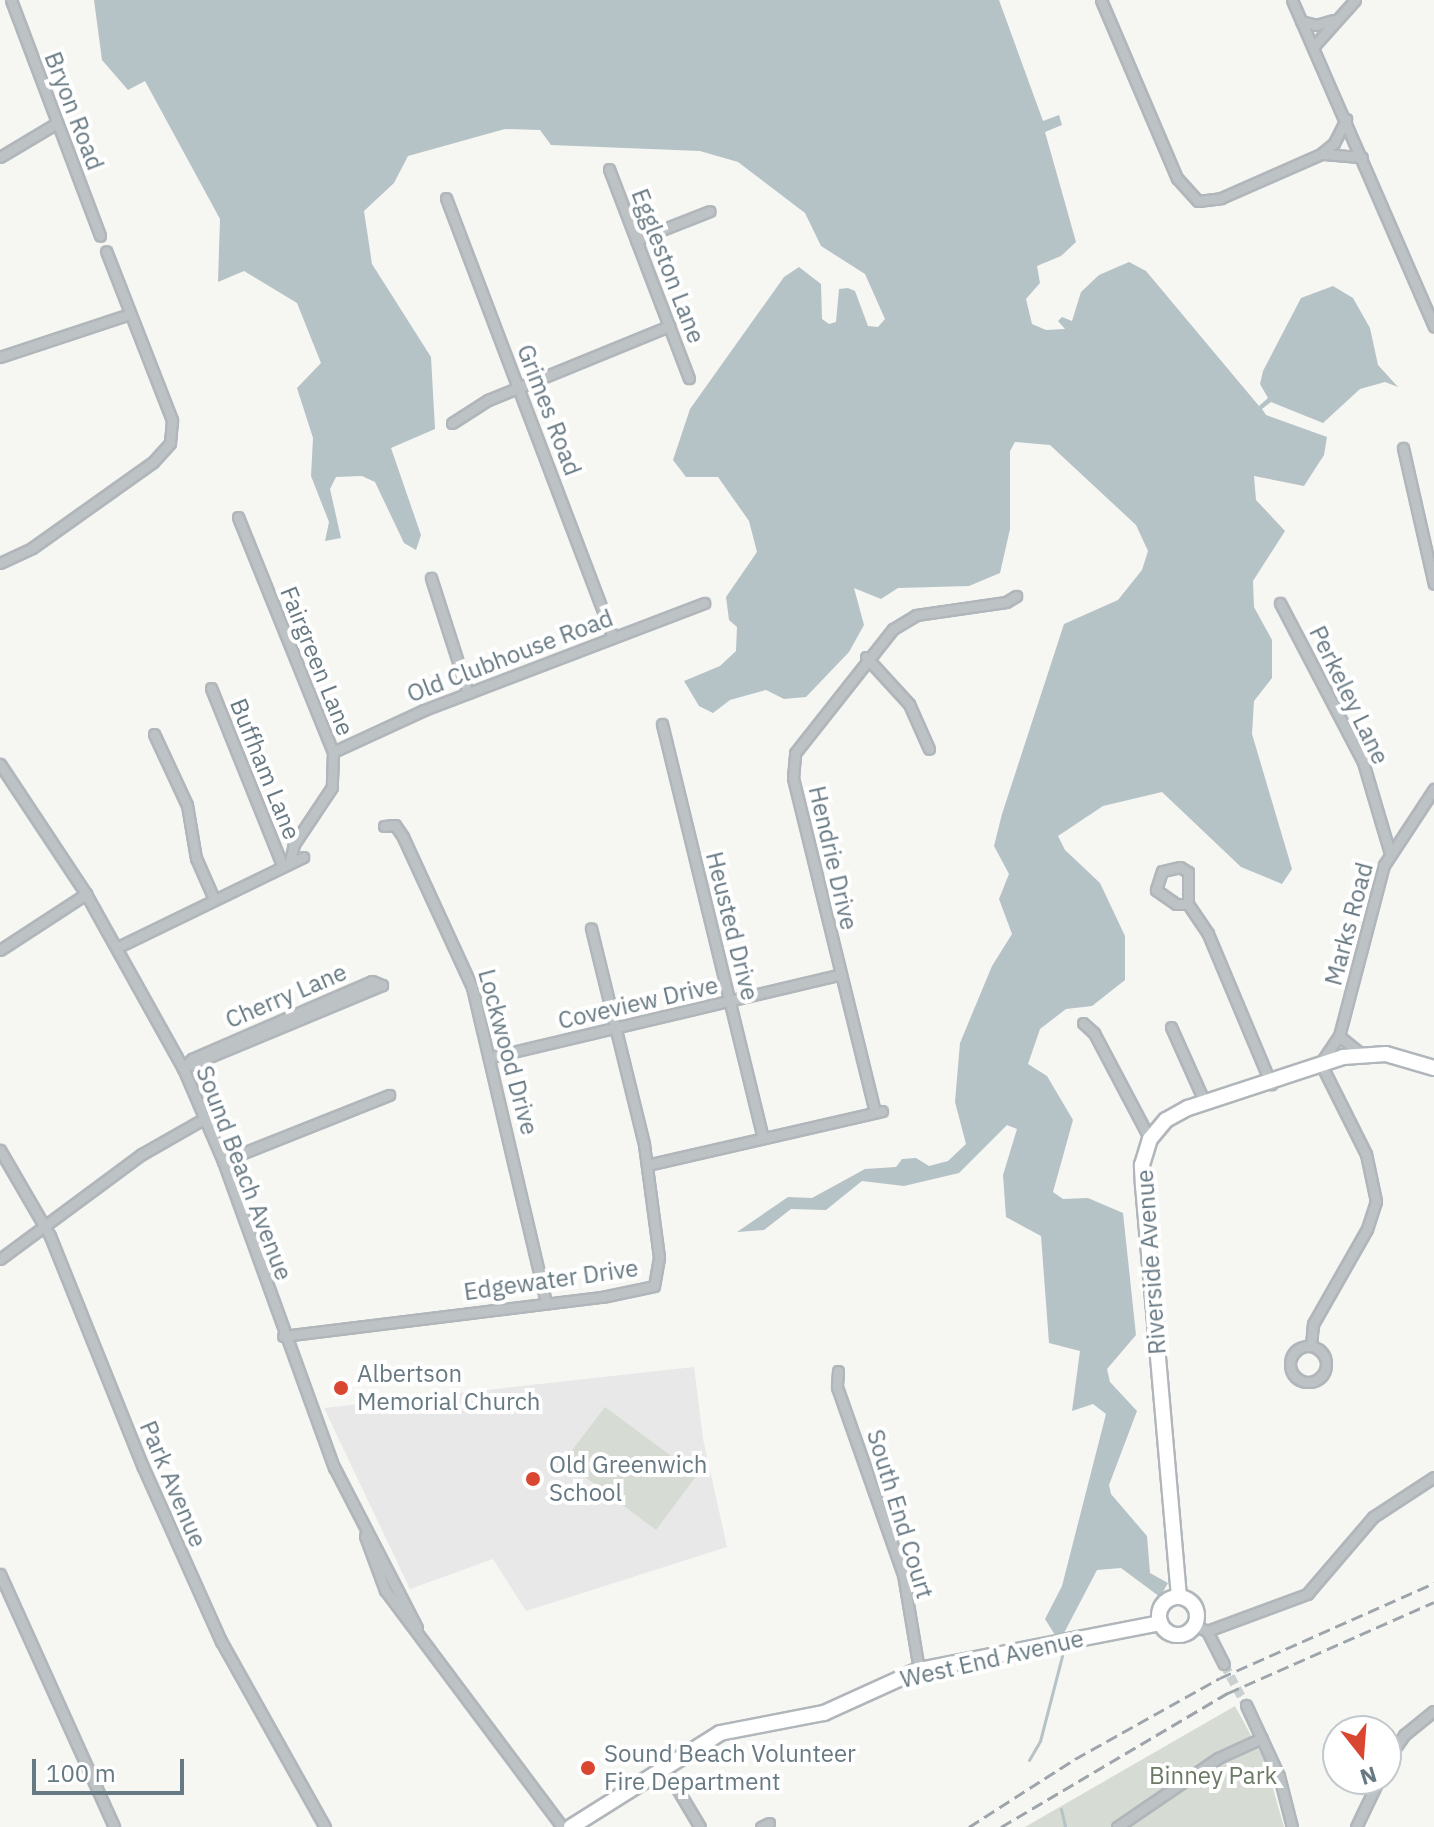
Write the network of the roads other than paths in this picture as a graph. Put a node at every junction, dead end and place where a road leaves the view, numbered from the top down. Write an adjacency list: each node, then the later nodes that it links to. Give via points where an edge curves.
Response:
1 (11, 0): 9 (street, Bryon Road)
2 (1101, 0): 10 (street, via 1177,178 1198,201 1221,198)
3 (1292, 0): 6 (street)
4 (1355, 0): 5 (street)
5 (1336, 19): 6 (street, via 1316,25); 7 (street)
6 (1301, 21): 7 (street)
7 (1313, 47): 8 (street)
8 (1346, 119): 10 (street, via 1334,143); 12 (street)
9 (57, 123): 11 (street); 16 (street, Bryon Road)
10 (1321, 154): 12 (street)
11 (0, 157)
12 (1362, 157): 19 (street)
13 (609, 169): 17 (street, Eggleston Lane)
14 (446, 198): 25 (street, Grimes Road)
15 (710, 211): 17 (street)
16 (100, 236)
17 (636, 240): 21 (street, Eggleston Lane)
18 (106, 251): 20 (street)
19 (1430, 308): 22 (street)
20 (130, 314): 23 (street); 29 (street, via 172,420 170,443 153,462 45,539)
21 (669, 326): 24 (street, Eggleston Lane); 25 (street)
22 (1434, 326)
23 (0, 357)
24 (689, 378)
25 (519, 388): 26 (street, via 462,412); 35 (street, Grimes Road)
26 (452, 423)
27 (1403, 448): 31 (street)
28 (238, 517): 42 (street, Fairgreen Lane)
29 (0, 563)
30 (431, 578): 38 (street)
31 (1434, 584)
32 (1016, 596): 36 (street, Hendrie Drive, via 1006,602 916,615 893,629)
33 (704, 603): 35 (street, Old Clubhouse Road)
34 (1280, 603): 46 (street, Perkeley Lane, via 1363,762)
35 (613, 637): 38 (street, Old Clubhouse Road)
36 (866, 657): 41 (street, via 909,704); 55 (street, Hendrie Drive, via 801,742 793,764)
37 (211, 688): 48 (street, Buffham Lane)
38 (468, 693): 42 (street, Old Clubhouse Road, via 341,744)
39 (662, 724): 56 (street, Heusted Drive)
40 (154, 734): 50 (street, via 187,805 196,858)
41 (929, 749)
42 (333, 752): 48 (street, Fairgreen Lane, via 332,787)
43 (0, 764): 49 (street, Sound Beach Avenue)
44 (1434, 789): 46 (street, Marks Road)
45 (390, 826): 62 (street, Lockwood Drive, via 464,965)
46 (1390, 853): 60 (street, Marks Road)
47 (303, 857): 48 (street)
48 (286, 863): 50 (street)
49 (86, 894): 53 (street, Sound Beach Avenue); 54 (street)
50 (214, 899): 53 (street)
51 (1188, 904): 51 (street, via 1176,904 1156,890 1162,871 1180,867 1188,872); 66 (street, via 1208,934)
52 (591, 928): 59 (street)
53 (118, 947): 63 (street, Sound Beach Avenue)
54 (0, 950)
55 (839, 975): 56 (street, Coveview Drive); 70 (street, Hendrie Drive, via 878,1112)
56 (730, 1002): 59 (street, Coveview Drive); 70 (street, Heusted Drive)
57 (1083, 1023): 71 (street, via 1094,1033)
58 (1171, 1027): 68 (street)
59 (617, 1030): 62 (street, Coveview Drive); 74 (street)
60 (1339, 1036): 61 (street); 65 (street, Marks Road)
61 (1360, 1053): 64 (street, Riverside Avenue, via 1386,1054); 65 (street, Riverside Avenue)
62 (491, 1057): 77 (street, Lockwood Drive)
63 (183, 1068): 63 (street, Cherry Lane, via 355,999 382,982 372,981 192,1059); 69 (street, Sound Beach Avenue)
64 (1434, 1068)
65 (1319, 1069): 66 (street, Riverside Avenue); 79 (street, via 1366,1154 1376,1201 1367,1229 1313,1324)
66 (1271, 1084): 68 (street, Riverside Avenue)
67 (389, 1095): 73 (street)
68 (1205, 1103): 71 (street, Riverside Avenue, via 1166,1120)
69 (205, 1118): 73 (street, Sound Beach Avenue); 75 (street, via 142,1154)
70 (763, 1138): 74 (street)
71 (1150, 1139): 88 (street, Riverside Avenue, via 1142,1165 1143,1187)
72 (0, 1150): 75 (street, Park Avenue)
73 (223, 1161): 78 (street, Sound Beach Avenue)
74 (647, 1165): 77 (street, Edgewater Drive, via 659,1257 654,1286)
75 (43, 1223): 76 (street); 101 (street, Park Avenue, via 221,1641)
76 (0, 1259)
77 (546, 1303): 78 (street, Edgewater Drive)
78 (283, 1336): 82 (street, Sound Beach Avenue)
79 (1311, 1346)
80 (838, 1371): 93 (street, South End Court, via 837,1387 903,1574)
81 (1434, 1477): 91 (street, via 1373,1517 1307,1594)
82 (364, 1533): 83 (street, Sound Beach Avenue); 85 (street, Sound Beach Avenue)
83 (391, 1573): 85 (street); 86 (street, Sound Beach Avenue)
84 (0, 1574): 100 (street)
85 (380, 1583): 87 (street, Sound Beach Avenue)
86 (401, 1589): 87 (street); 90 (street, Sound Beach Avenue)
87 (391, 1596): 90 (street, Sound Beach Avenue)
88 (1179, 1597): 89 (street, via 1163,1605); 91 (street, via 1196,1609)
89 (1160, 1623): 91 (street, via 1174,1635); 93 (street, West End Avenue)
90 (417, 1628): 102 (street, Sound Beach Avenue)
91 (1200, 1628): 92 (street)
92 (1224, 1664)
93 (919, 1670): 98 (street, West End Avenue, via 824,1713 720,1733)
94 (1246, 1705): 96 (street)
95 (1434, 1711): 97 (street)
96 (1262, 1738): 105 (street, via 1218,1758); 106 (street)
97 (1402, 1738)
98 (663, 1765): 103 (street, West End Avenue); 104 (street)
99 (1371, 1795): 107 (street)
100 (114, 1827)
101 (325, 1827)
102 (562, 1827)
103 (571, 1827)
104 (700, 1827)
105 (1117, 1827)
106 (1292, 1827)
107 (1356, 1827)

